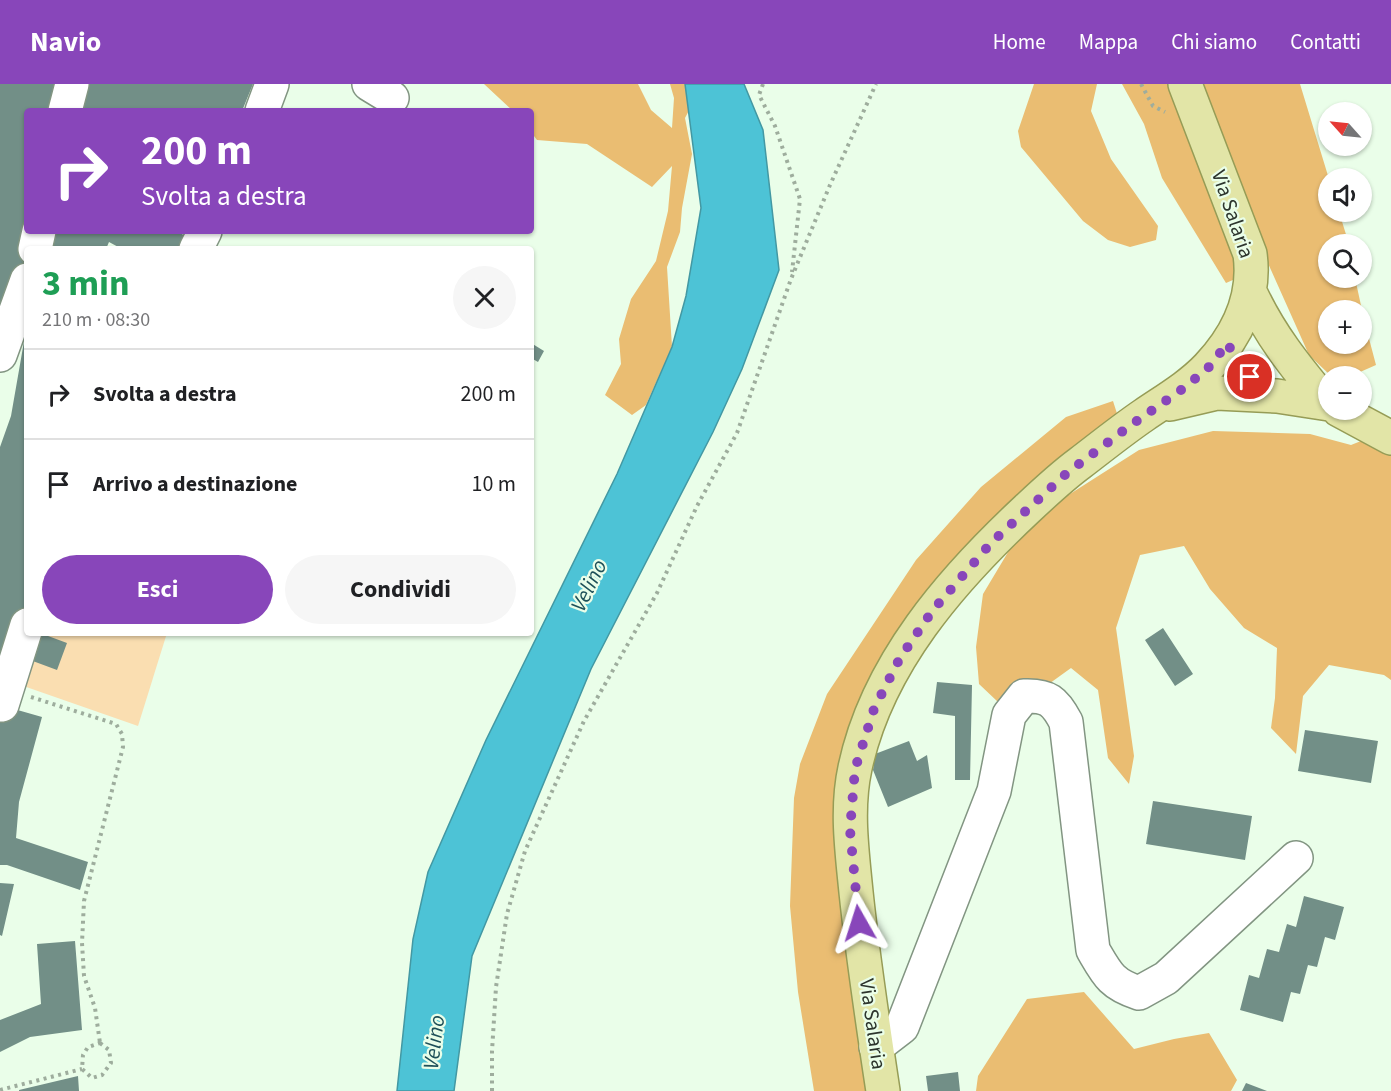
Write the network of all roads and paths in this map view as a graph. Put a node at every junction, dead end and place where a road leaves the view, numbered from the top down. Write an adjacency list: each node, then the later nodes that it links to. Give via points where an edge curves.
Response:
1 (72, 84): 6 (street)
2 (272, 84): 7 (street)
3 (763, 84): 8 (path, via 759,95 775,126 800,199)
4 (876, 84): 8 (path)
5 (1185, 84): 10 (main road, Via Salaria, via 1250,254)
6 (66, 108)
7 (263, 108)
8 (791, 279): 27 (path, via 737,433 697,506 657,593 584,721 525,851 507,914 496,987)
9 (24, 288): 12 (street)
10 (1250, 292): 11 (main road, Via Salaria); 13 (main road)
11 (1228, 343): 13 (main road, via 1262,347); 15 (main road, via 1235,361); 17 (main road, Via Salaria, via 1208,368)
12 (0, 355)
13 (1288, 357): 14 (main road)
14 (1318, 390)
15 (1277, 396): 16 (main road); 17 (main road, via 1216,393)
16 (1318, 403)
17 (1154, 408): 24 (main road, Via Salaria, via 1067,473 991,543 933,610 900,658 874,709 855,769 850,830)
18 (1358, 420): 19 (main road)
19 (1391, 438)
20 (24, 635): 21 (street)
21 (5, 698): 23 (path, via 116,724 122,734 123,747 84,901 84,976 95,1008)
22 (1296, 858): 24 (street, via 1166,978 1138,993 1121,987 1093,951 1066,722 1057,705 1040,695 1024,696 1009,715 994,791 902,1027)
23 (100, 1043): 25 (path, via 88,1047); 25 (path, via 109,1050 111,1063 102,1075 92,1078)
24 (876, 1047): 28 (main road, Via Salaria)
25 (82, 1070): 26 (path)
26 (0, 1090)
27 (492, 1091)
28 (883, 1091)

